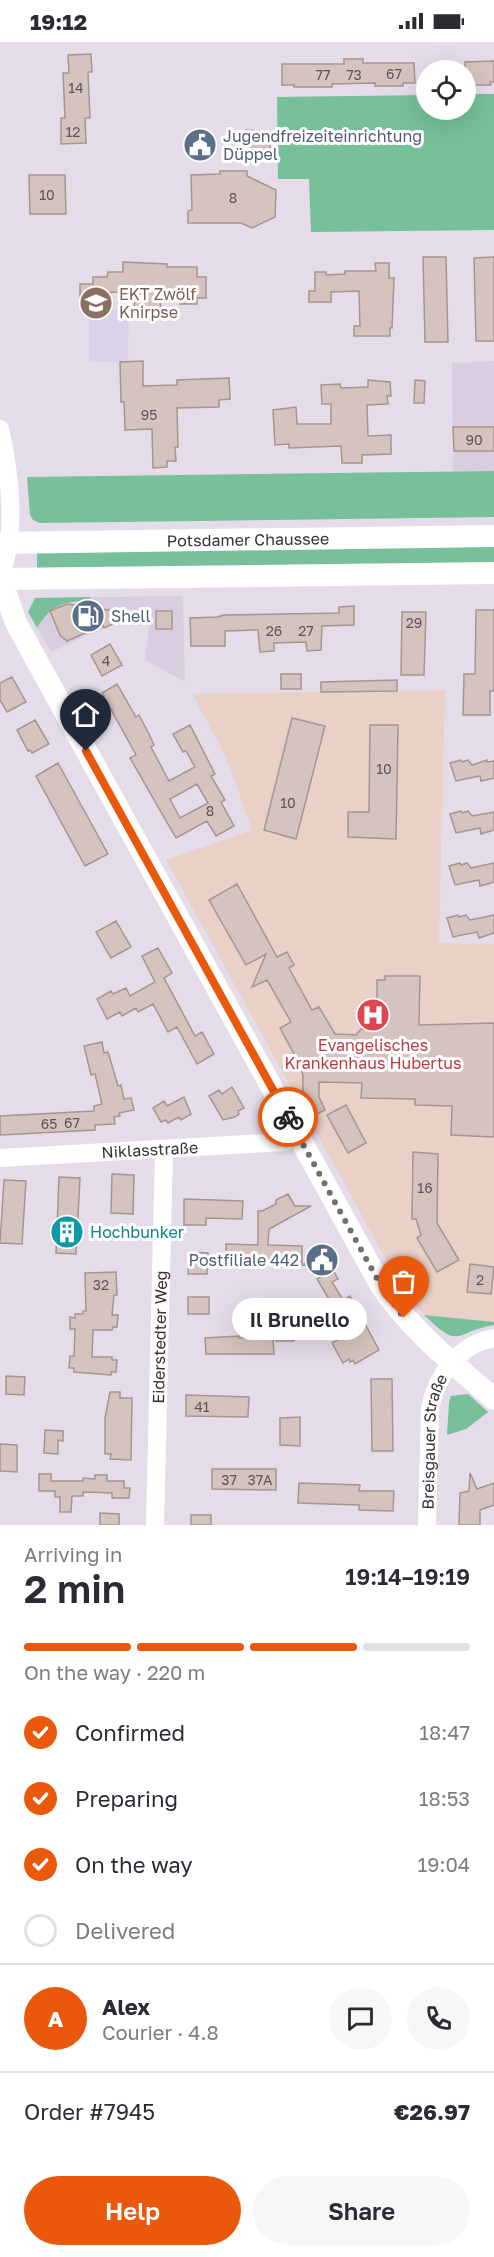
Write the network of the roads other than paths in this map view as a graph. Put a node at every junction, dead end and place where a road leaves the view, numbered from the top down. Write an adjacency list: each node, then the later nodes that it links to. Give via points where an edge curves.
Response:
1 (0, 429): 3 (street, via 10,519)
2 (494, 536): 3 (main road, Potsdamer Chaussee)
3 (4, 543): 5 (street)
4 (494, 573): 5 (main road)
5 (0, 578): 6 (main road, via 16,624)
6 (298, 1135): 7 (street, Niklasstraße, via 285,1142); 10 (main road, via 391,1302)
7 (164, 1150): 8 (street, Niklasstraße); 12 (street, Eiderstedter Weg)
8 (0, 1158)
9 (494, 1338): 10 (street, Breisgauer Straße, via 475,1343)
10 (453, 1362): 11 (main road); 13 (street, Breisgauer Straße, via 433,1390 430,1408)
11 (494, 1399)
12 (155, 1525)
13 (427, 1525)

